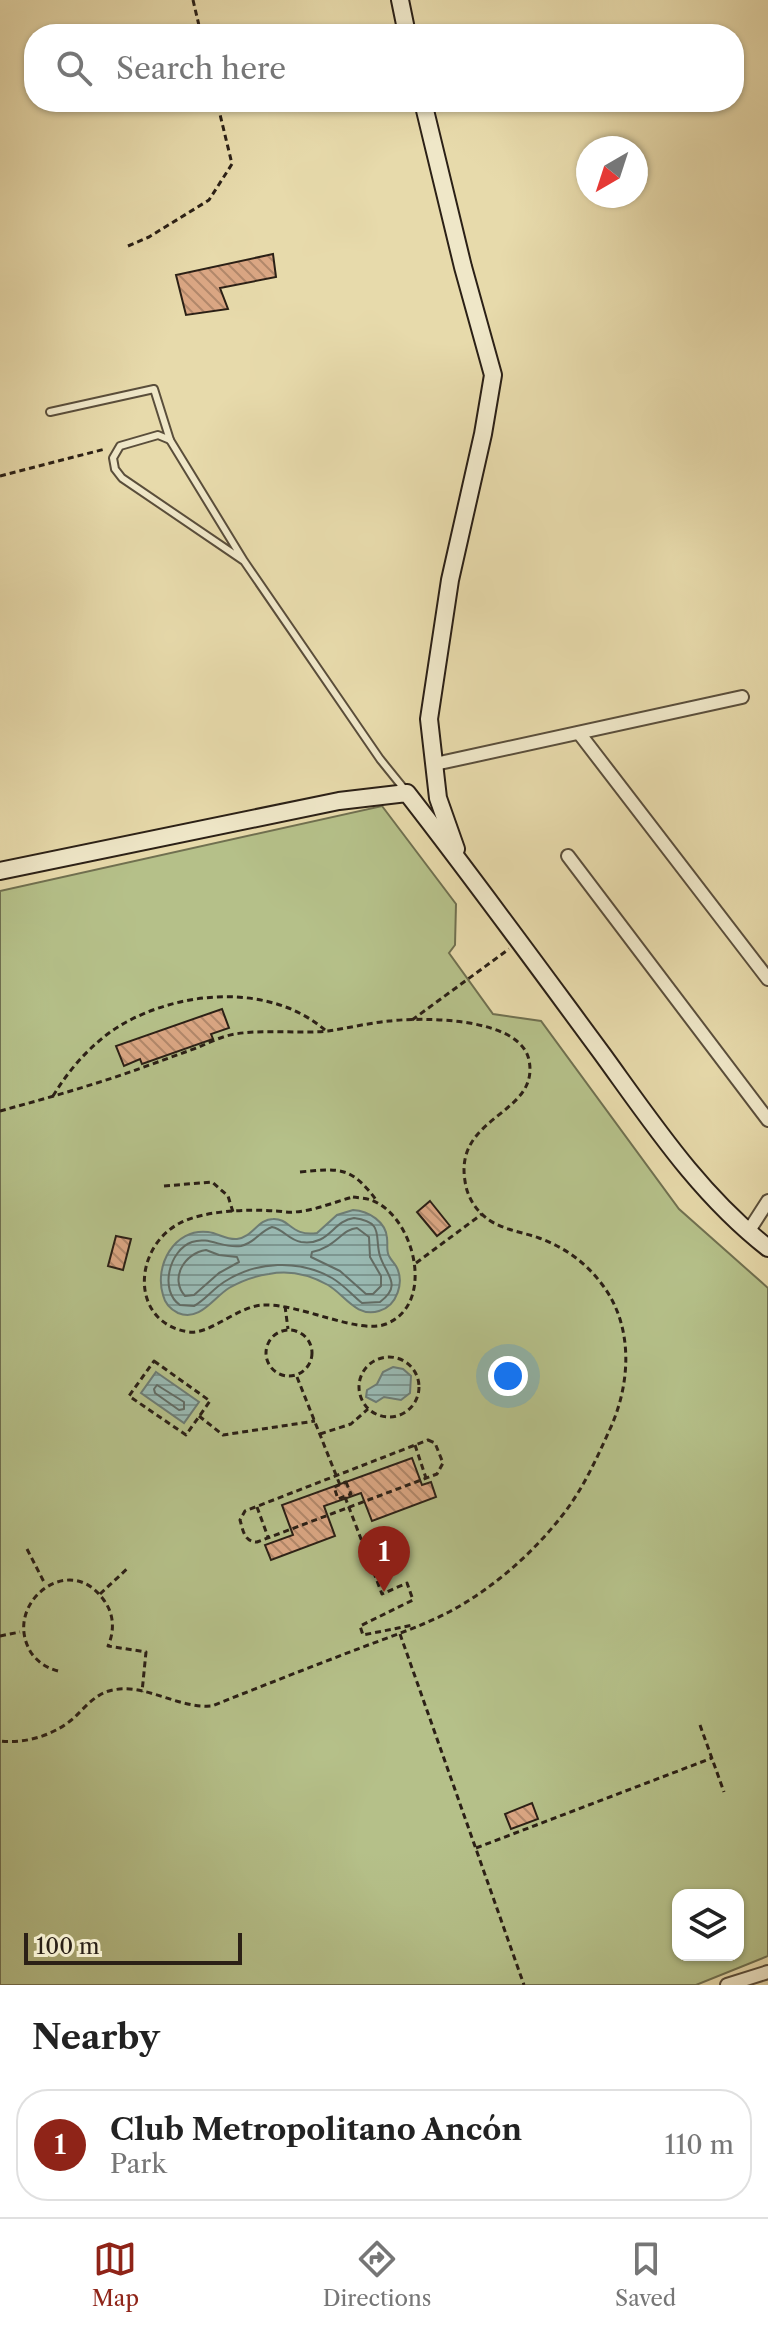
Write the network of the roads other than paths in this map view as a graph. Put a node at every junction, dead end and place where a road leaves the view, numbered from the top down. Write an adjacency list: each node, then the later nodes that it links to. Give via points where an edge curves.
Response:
1 (400, 0): 2 (street)
2 (405, 24)
3 (425, 112): 9 (street, via 493,375 438,657 429,719)
4 (50, 412): 5 (lane, via 154,389)
5 (170, 440): 6 (lane); 6 (lane, via 158,435 120,446 113,458 115,469)
6 (244, 561): 10 (lane)
7 (742, 697): 8 (street)
8 (579, 733): 9 (street); 14 (street)
9 (435, 764): 12 (street, via 438,798)
10 (407, 793): 12 (street); 13 (street, via 339,801)
11 (568, 856): 15 (street)
12 (461, 862): 17 (street, via 690,1173)
13 (0, 871)
14 (768, 979)
15 (768, 1120)
16 (768, 1201): 17 (street)
17 (748, 1232): 18 (street)
18 (768, 1248)
19 (768, 1972): 20 (street)
20 (727, 1985)

